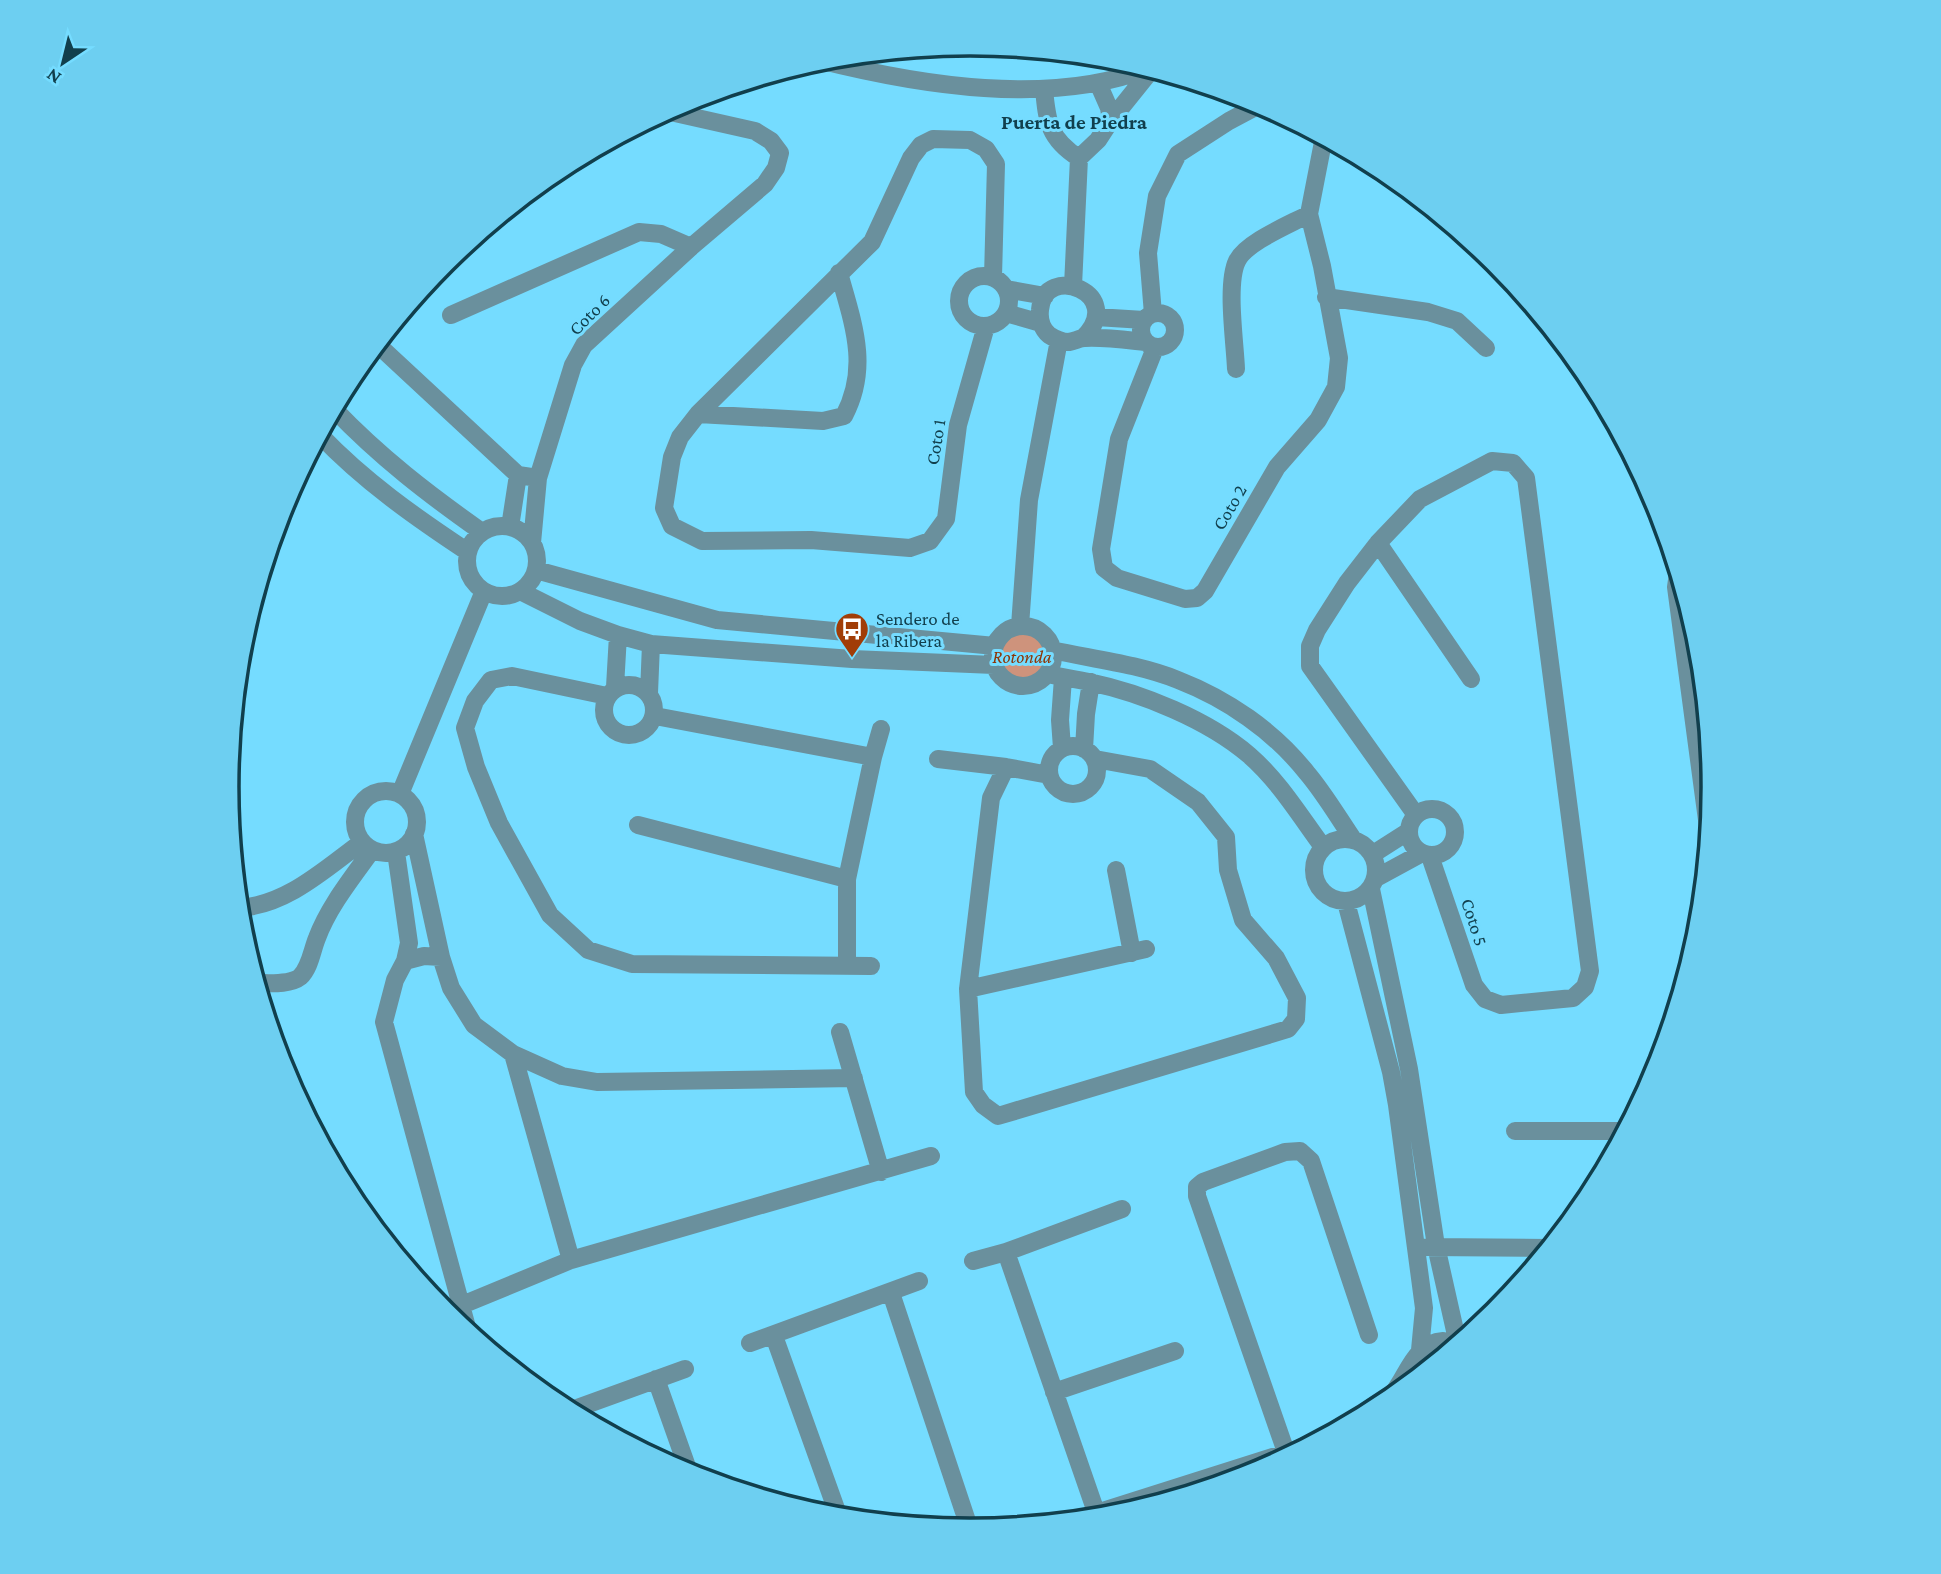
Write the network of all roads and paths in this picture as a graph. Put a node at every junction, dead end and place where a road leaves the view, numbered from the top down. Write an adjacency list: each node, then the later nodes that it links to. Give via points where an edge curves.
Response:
1 (846, 67): 5 (street, via 948,84)
2 (1133, 75): 4 (street)
3 (1144, 77): 8 (street)
4 (1098, 83): 5 (street); 8 (street)
5 (1044, 89): 10 (street, via 1046,118 1054,136)
6 (1248, 111): 21 (street, via 1178,154 1157,196 1148,253)
7 (684, 115): 12 (street, Coto 6, via 755,131 780,153 765,184)
8 (1111, 120): 10 (street)
9 (1322, 146): 11 (street)
10 (1079, 158): 15 (street)
11 (1309, 214): 17 (street); 29 (street, via 1256,243 1238,259 1232,281)
12 (691, 247): 19 (street, via 661,233 639,232); 34 (street, Coto 6, via 584,345 573,365)
13 (839, 273): 14 (street, via 872,242 921,145 933,139 970,140 986,149 996,164); 30 (street); 30 (street, via 859,362 853,399 844,416 823,421)
14 (1000, 283): 16 (street); 18 (street, via 1009,297); 23 (street, via 976,277 959,294 964,317)
15 (1073, 286): 16 (street, via 1059,286); 20 (street, via 1092,298)
16 (1045, 296): 22 (street, via 1040,304)
17 (1326, 297): 26 (street, Coto 2, via 1339,358 1336,387 1318,420 1277,467 1197,598 1185,599 1116,578 1104,568 1101,549 1119,439); 27 (street, via 1428,312 1457,321)
18 (1006, 313): 22 (street); 23 (street)
19 (451, 315)
20 (1096, 317): 21 (street); 24 (street)
21 (1149, 317): 26 (street, via 1141,328); 26 (street, via 1164,314 1175,327 1171,342 1161,348)
22 (1041, 324): 25 (street)
23 (986, 326): 30 (street, Coto 1, via 958,425 946,519 930,541 910,548 811,540 702,541 672,526 664,508 672,457)
24 (1083, 338): 25 (street); 26 (street)
25 (1059, 340): 44 (street, via 1029,500)
26 (1150, 345)
27 (1486, 348)
28 (385, 351): 33 (street)
29 (1236, 369)
30 (698, 414)
31 (340, 416): 36 (street, via 425,492)
32 (326, 442): 39 (street, via 408,513)
33 (518, 475): 34 (street); 35 (street)
34 (538, 478): 37 (street, Coto 6)
35 (510, 527): 36 (street); 37 (street)
36 (482, 532): 39 (street)
37 (531, 543): 40 (street)
38 (1378, 543): 51 (street); 65 (street, via 1317,630 1310,646 1310,666); 73 (street, Coto 5, via 1420,499 1493,461 1513,463 1526,478 1591,971 1585,987 1573,998 1501,1004 1485,999 1474,985)
39 (468, 552): 42 (street, via 467,567)
40 (536, 569): 41 (street); 47 (street, via 717,620)
41 (520, 591): 42 (street, via 502,596); 45 (street)
42 (484, 592): 64 (street)
43 (1678, 603): 63 (street)
44 (1020, 626): 47 (street, via 1005,632); 48 (street, via 1044,635)
45 (618, 635): 46 (street); 53 (street)
46 (651, 643): 49 (street); 54 (street)
47 (995, 646): 49 (street)
48 (1052, 650): 50 (street); 68 (street, via 1176,679 1230,704 1307,772)
49 (994, 665): 50 (street, via 1014,685)
50 (1055, 676): 52 (street); 57 (street)
51 (1471, 679)
52 (1091, 682): 58 (street, via 1086,714); 70 (street, via 1170,708 1217,731 1250,756 1283,791)
53 (611, 692): 54 (street, via 634,686); 55 (street, via 603,708 614,730 638,734); 81 (street, via 512,676 491,680 475,701 465,728 499,823 550,915 588,950 632,964)
54 (649, 693): 55 (street)
55 (655, 716): 59 (street)
56 (881, 729): 59 (street)
57 (1062, 748): 58 (street, via 1073,746); 62 (street, via 1050,760)
58 (1090, 754): 62 (street, via 1097,767 1094,783 1081,793 1057,789); 84 (street, via 1150,769 1198,802 1226,837 1228,870 1243,920 1276,958 1297,998 1296,1018 1288,1029 998,1116 974,1092)
59 (873, 757): 75 (street)
60 (938, 759): 61 (street)
61 (1006, 767): 62 (street); 84 (street, via 991,797)
62 (1049, 775)
63 (1702, 780)
64 (400, 794): 67 (street, via 415,813); 69 (street, via 376,792 358,808 356,832)
65 (1412, 823): 72 (street); 73 (street, via 1410,840); 73 (street, via 1423,811 1440,810 1455,829 1446,851)
66 (638, 825): 75 (street)
67 (414, 834): 71 (street); 79 (street)
68 (1353, 839): 70 (street, via 1337,839); 72 (street)
69 (367, 846): 71 (street, via 383,853); 78 (street, via 272,902); 83 (street, via 299,978)
70 (1323, 847): 77 (street, via 1314,866 1318,887)
71 (396, 852): 80 (street, via 409,943)
72 (1373, 854): 76 (street, via 1377,866)
73 (1426, 855): 76 (street)
74 (1116, 870): 84 (street, via 1139,951)
75 (847, 879): 81 (street)
76 (1374, 883): 77 (street, via 1364,896); 93 (street)
77 (1346, 902): 94 (street, via 1391,1072)
78 (250, 906)
79 (441, 957): 80 (street); 86 (street, via 451,988 474,1025)
80 (405, 961): 101 (street, via 384,1022)
81 (846, 965): 82 (street)
82 (871, 966)
83 (266, 983)
84 (968, 989)
85 (840, 1032): 87 (street)
86 (513, 1055): 87 (street, via 562,1076 597,1082); 97 (street)
87 (854, 1078): 91 (street)
88 (1515, 1131): 89 (street)
89 (1615, 1131)
90 (931, 1156): 91 (street)
91 (881, 1172): 97 (street)
92 (1122, 1209): 96 (street)
93 (1436, 1246): 94 (street); 95 (street); 104 (street)
94 (1417, 1248): 108 (street, via 1424,1308)
95 (1537, 1248)
96 (1006, 1252): 98 (street); 113 (street)
97 (571, 1260): 101 (street)
98 (974, 1261)
99 (919, 1281): 100 (street)
100 (891, 1293): 105 (street); 121 (street)
101 (461, 1305): 102 (street)
102 (463, 1313)
103 (1369, 1335): 115 (street, via 1311,1161 1300,1151 1285,1152 1203,1181 1197,1196)
104 (1454, 1335)
105 (774, 1336): 107 (street); 119 (street)
106 (1446, 1342): 108 (street, via 1434,1342)
107 (750, 1343)
108 (1420, 1350): 111 (street)
109 (1175, 1351): 113 (street)
110 (685, 1369): 112 (street)
111 (1403, 1376)
112 (656, 1379): 114 (street); 116 (street)
113 (1054, 1392): 120 (street)
114 (582, 1406)
115 (1291, 1444)
116 (684, 1459)
117 (1216, 1475): 118 (street)
118 (1149, 1496)
119 (835, 1505)
120 (1094, 1507)
121 (967, 1518)

